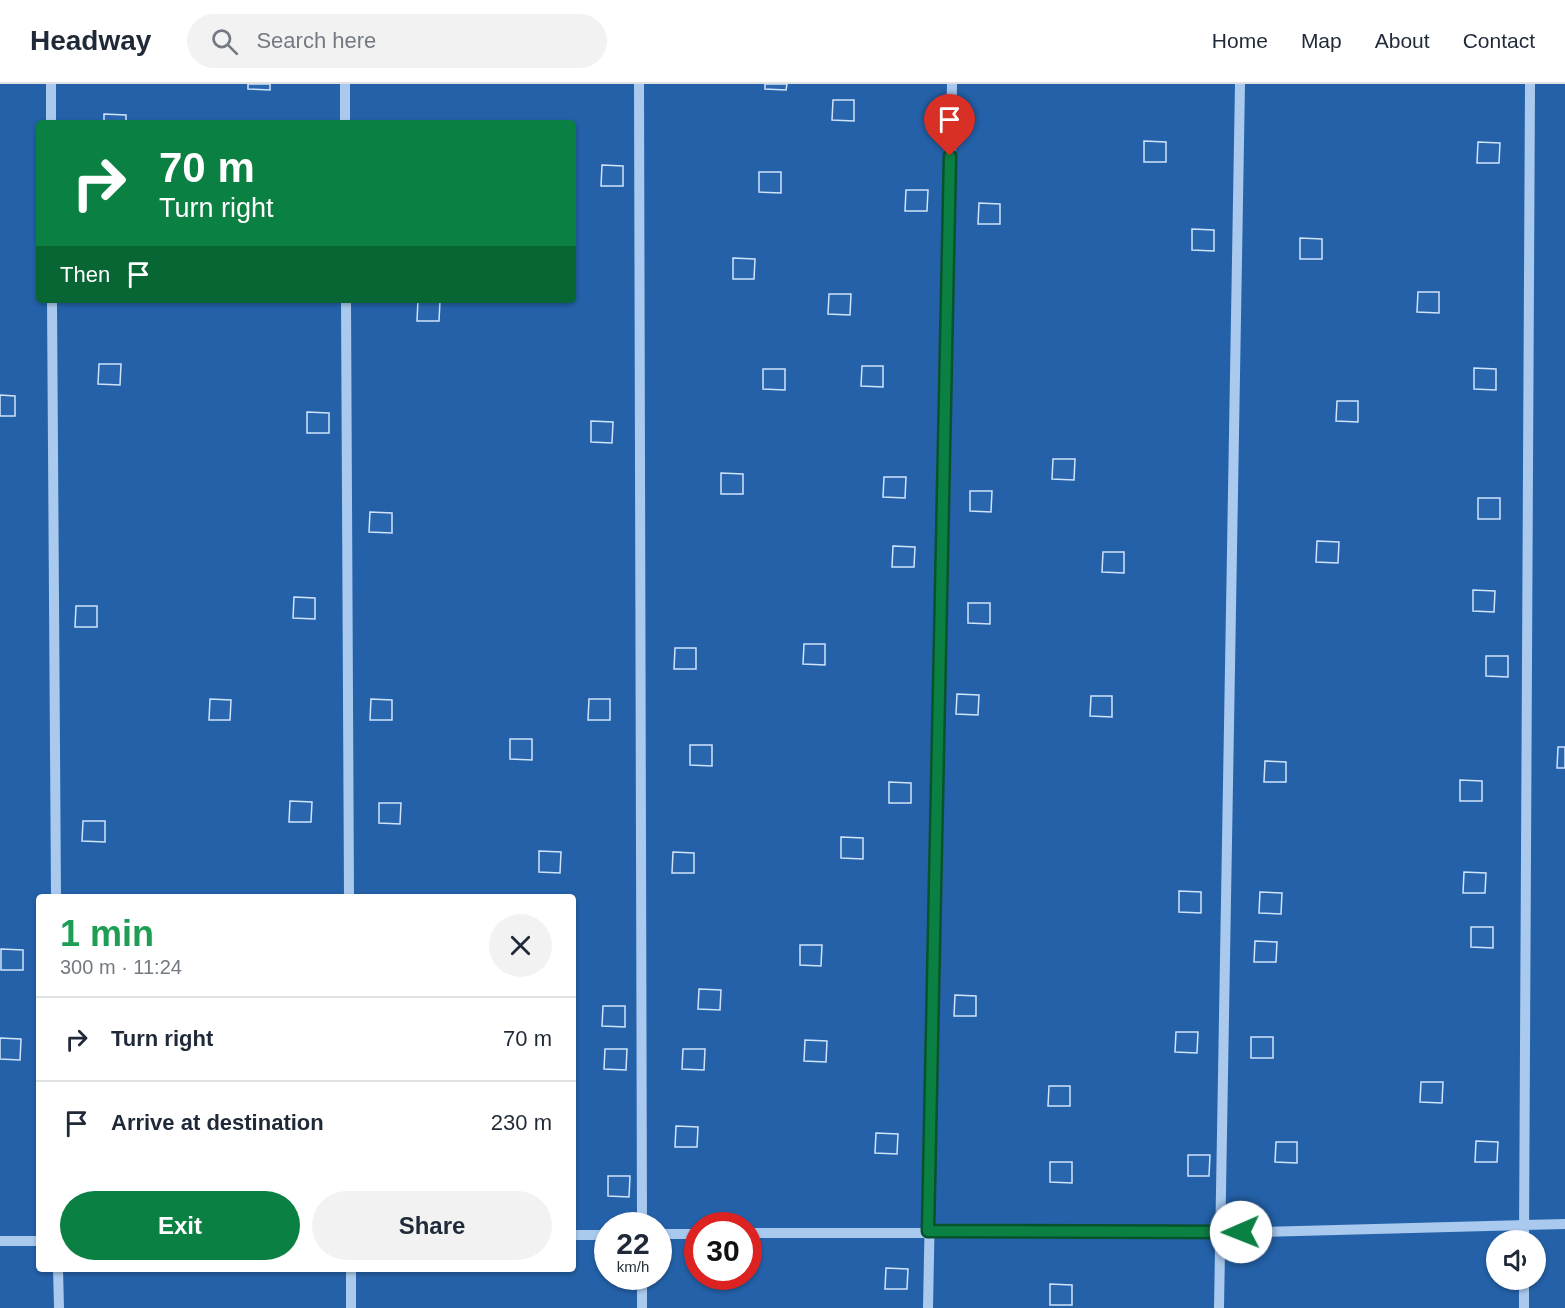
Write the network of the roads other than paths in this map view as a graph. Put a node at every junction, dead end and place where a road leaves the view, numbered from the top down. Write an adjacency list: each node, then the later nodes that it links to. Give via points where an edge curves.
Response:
1 (51, 84): 7 (street)
2 (345, 84): 8 (street)
3 (639, 84): 13 (street)
4 (952, 84): 17 (street)
5 (1240, 84): 19 (street)
6 (1530, 84): 14 (street)
7 (51, 120)
8 (345, 120)
9 (52, 303): 11 (street)
10 (346, 303): 12 (street)
11 (56, 894)
12 (349, 894)
13 (642, 1212)
14 (1524, 1224): 15 (street); 16 (street); 19 (street)
15 (1565, 1224)
16 (1524, 1230)
17 (928, 1231): 18 (street); 19 (street); 31 (street)
18 (762, 1233)
19 (1218, 1233): 32 (street)
20 (576, 1235): 21 (street)
21 (594, 1235)
22 (0, 1241): 23 (street)
23 (36, 1241)
24 (58, 1272): 28 (street)
25 (351, 1272): 29 (street)
26 (642, 1290): 30 (street)
27 (1524, 1290): 33 (street)
28 (59, 1308)
29 (351, 1308)
30 (642, 1308)
31 (928, 1308)
32 (1218, 1308)
33 (1524, 1308)

